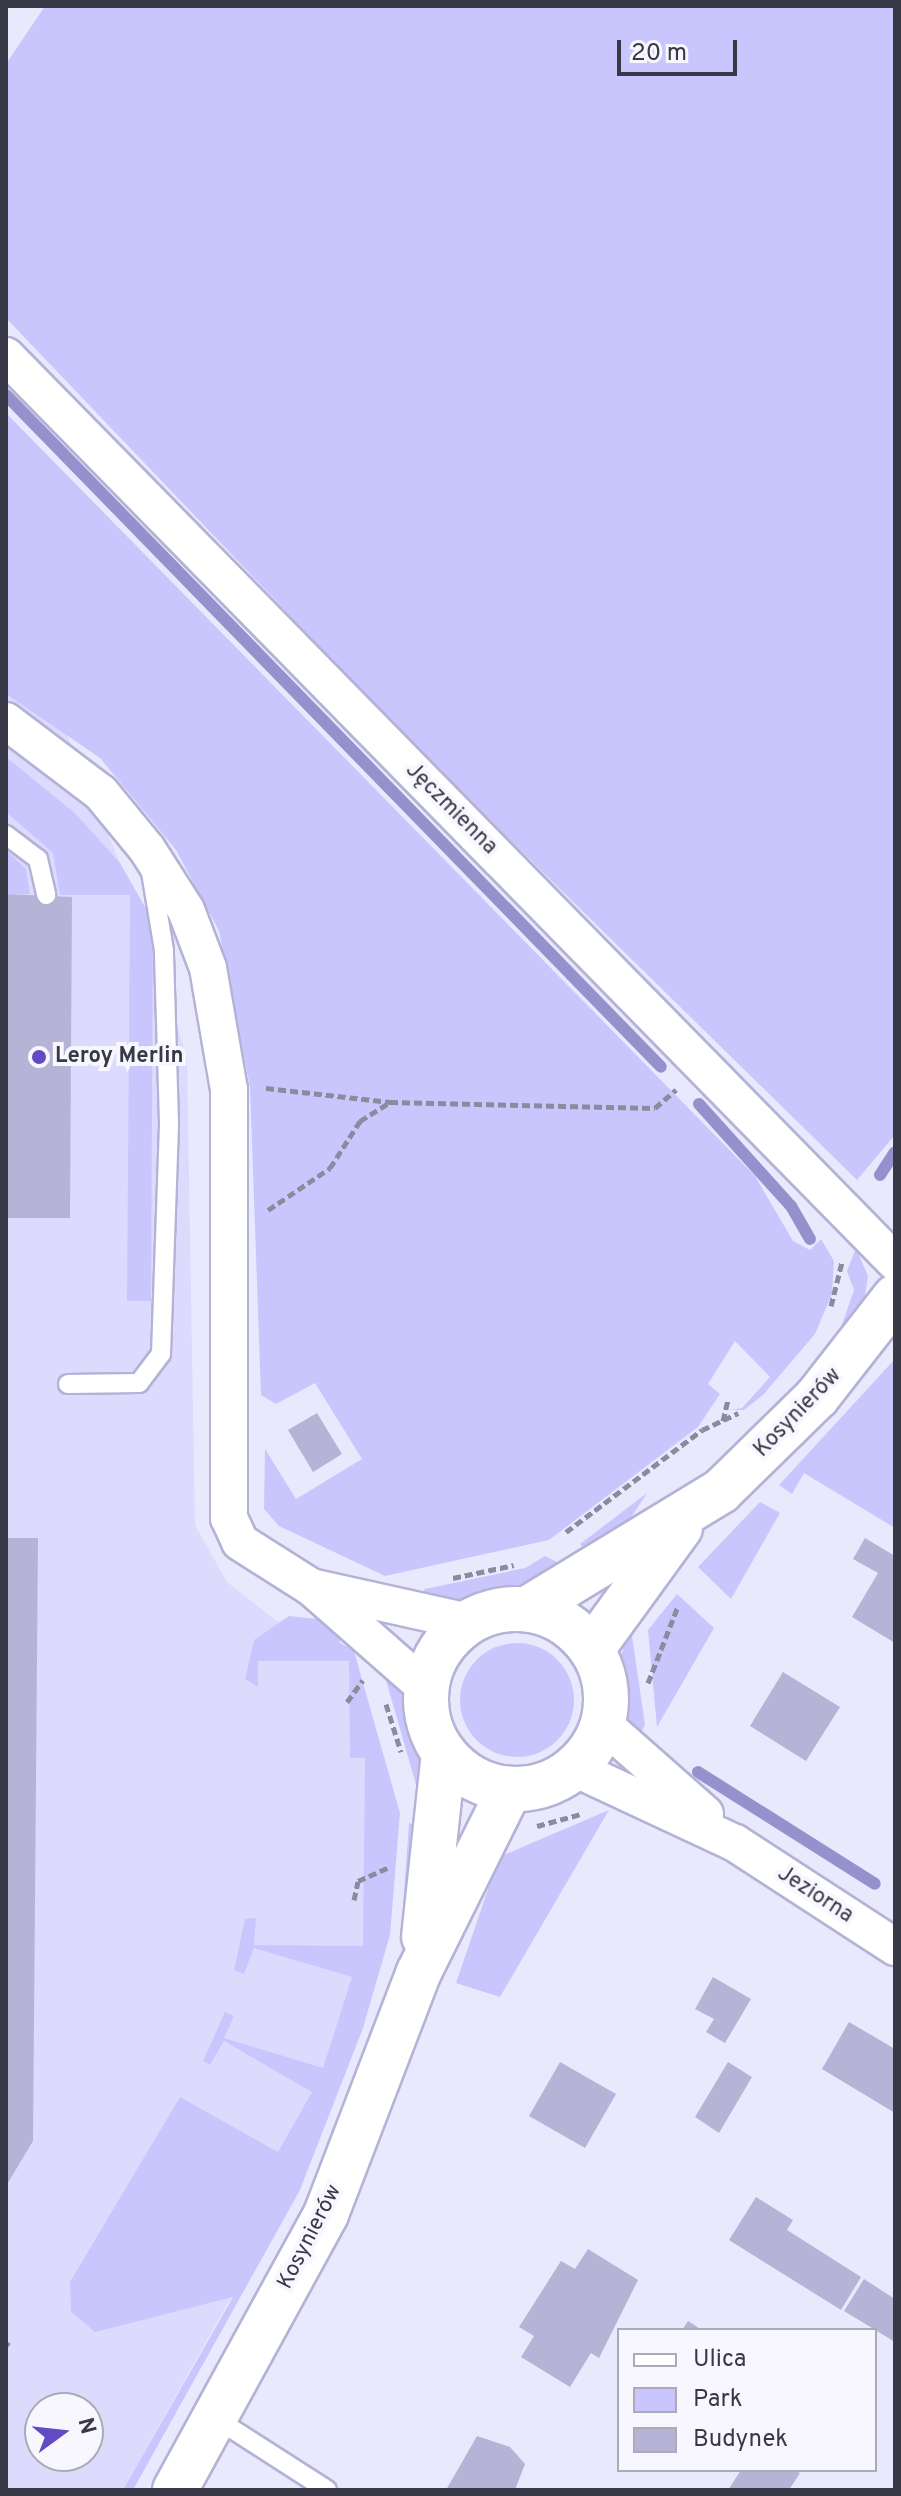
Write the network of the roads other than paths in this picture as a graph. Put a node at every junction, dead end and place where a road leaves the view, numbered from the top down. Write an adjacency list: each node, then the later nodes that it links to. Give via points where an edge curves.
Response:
1 (6, 356): 6 (street, Jęczmienna)
2 (6, 721): 4 (street, via 101,793)
3 (6, 835): 5 (lane, via 38,859)
4 (147, 849): 8 (lane, via 164,950 169,1123 161,1354 139,1383); 10 (street, via 186,910 208,968 229,1089 229,1518 240,1542)
5 (46, 895)
6 (895, 1262)
7 (895, 1297): 9 (main road, Kosynierów, via 817,1397)
8 (68, 1384)
9 (688, 1517): 11 (main road, Kosynierów); 13 (main road, Kosynierów)
10 (311, 1587): 12 (street); 14 (street)
11 (527, 1609): 12 (main road); 13 (main road, via 564,1622)
12 (469, 1622): 14 (main road, via 433,1663)
13 (592, 1649): 15 (main road, via 606,1698)
14 (427, 1689): 16 (main road, via 430,1723)
15 (603, 1724): 17 (main road); 19 (street, Jeziorna)
16 (424, 1756): 18 (main road, via 485,1784); 21 (main road, Kosynierów)
17 (574, 1768): 18 (main road, via 544,1785); 19 (street, Jeziorna)
18 (510, 1789): 21 (main road, Kosynierów)
19 (735, 1843): 20 (street, Jeziorna)
20 (895, 1947)
21 (419, 1972): 22 (main road, Kosynierów, via 326,2214)
22 (215, 2418): 23 (main road, Kosynierów); 24 (lane)
23 (175, 2490)
24 (327, 2490)

